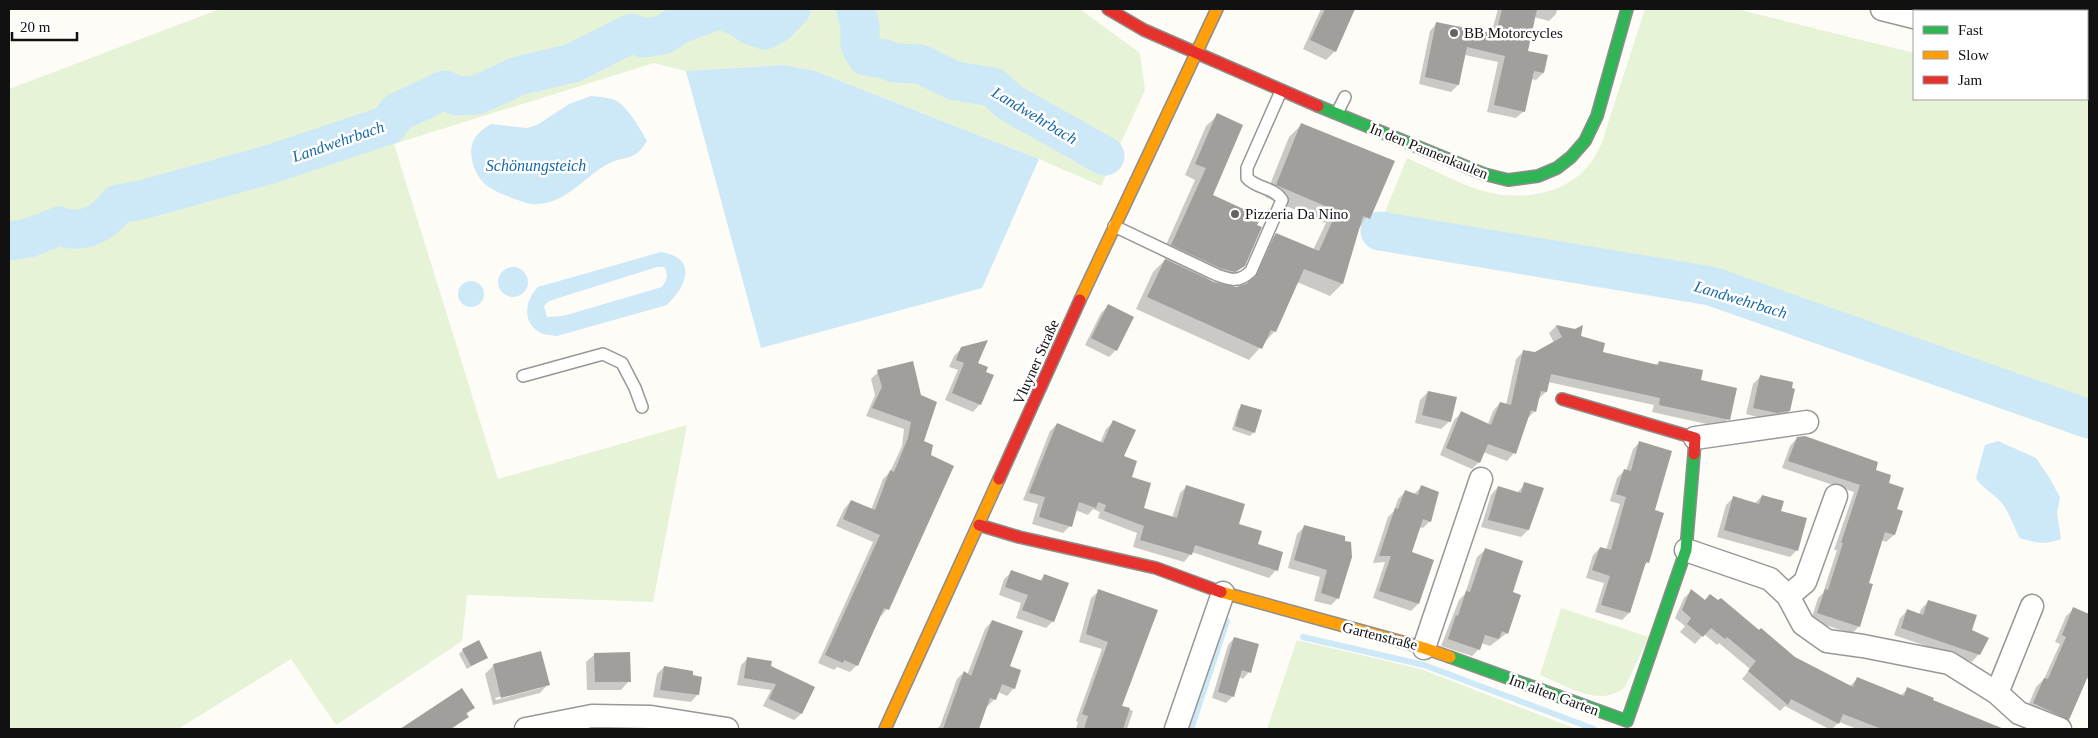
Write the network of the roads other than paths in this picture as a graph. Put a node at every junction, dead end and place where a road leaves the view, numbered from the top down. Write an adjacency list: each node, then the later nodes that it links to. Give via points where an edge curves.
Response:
1 (1108, 9): 6 (street, In den Pannenkaulen, via 1126,22)
2 (1217, 9): 6 (street, Vluyner Straße)
3 (1627, 9): 9 (street, In den Pannenkaulen, via 1597,116 1585,141 1557,168 1538,176 1508,180 1484,174)
4 (1882, 9): 5 (street)
5 (1913, 17)
6 (1196, 53): 7 (street, In den Pannenkaulen); 10 (street, Vluyner Straße)
7 (1281, 91): 9 (street, In den Pannenkaulen); 10 (lane, via 1247,168 1247,178 1278,194 1282,200 1251,272 1244,278 1224,277)
8 (1345, 97): 9 (lane)
9 (1337, 113)
10 (1114, 226): 18 (street, Vluyner Straße)
11 (523, 376): 13 (lane, via 603,354 622,363)
12 (1562, 399): 15 (street)
13 (642, 407)
14 (1807, 422): 15 (street)
15 (1695, 438): 19 (street, Im alten Garten)
16 (1481, 479): 23 (street, Gartenstraße)
17 (1836, 496): 21 (street, via 1805,582)
18 (979, 525): 20 (street, Gartenstraße, via 1156,568); 27 (street, Vluyner Straße)
19 (1686, 550): 21 (street, via 1770,579); 23 (street, Im alten Garten, via 1627,722)
20 (1223, 593): 23 (street, Gartenstraße); 28 (street)
21 (1788, 596): 24 (street, via 1803,624 1827,640 1949,664)
22 (2032, 606): 24 (street)
23 (1424, 648)
24 (1997, 693): 29 (street, via 2019,713)
25 (526, 729): 26 (street, via 592,716 651,717)
26 (727, 729)
27 (885, 729)
28 (1176, 729)
29 (2060, 729)

